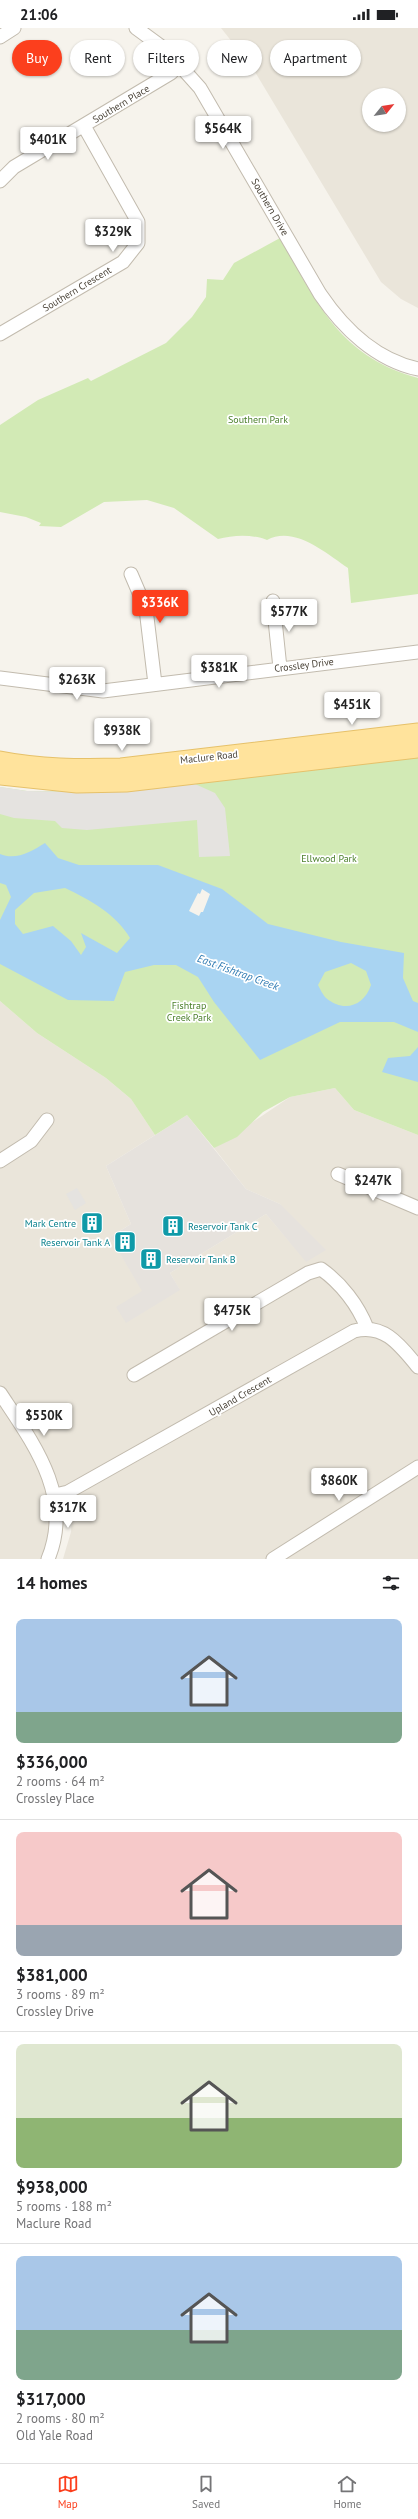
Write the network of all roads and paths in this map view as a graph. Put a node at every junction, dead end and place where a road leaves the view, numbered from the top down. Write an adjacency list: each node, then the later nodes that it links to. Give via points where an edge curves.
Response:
1 (14, 28): 3 (street)
2 (136, 28): 4 (street, Southern Drive)
3 (0, 37)
4 (152, 40)
5 (166, 76): 7 (street, Southern Place)
6 (190, 76): 10 (street, Southern Drive, via 217,114 336,318 362,342)
7 (84, 126): 8 (street, Southern Place, via 14,167); 9 (street, Southern Crescent, via 138,222 138,243 123,262)
8 (0, 181)
9 (0, 334)
10 (418, 370)
11 (131, 574): 16 (street, via 146,609)
12 (273, 601): 14 (street)
13 (418, 652): 14 (street, Crossley Drive)
14 (280, 668): 16 (street, Crossley Drive)
15 (0, 678): 16 (street, Crossley Drive, via 103,691)
16 (155, 684)
17 (418, 732): 19 (main road, Maclure Road, via 121,767 61,767)
18 (418, 749): 20 (main road, Maclure Road, via 126,783 77,784)
19 (0, 760)
20 (0, 776)
21 (47, 1120): 22 (street, via 31,1140)
22 (0, 1161)
23 (338, 1174): 24 (street)
24 (418, 1208)
25 (367, 1328): 26 (street, via 383,1332 399,1344); 27 (street, via 362,1315 344,1290 321,1268 308,1273); 30 (street, Upland Crescent, via 354,1331 68,1492)
26 (418, 1367)
27 (134, 1375)
28 (0, 1393): 30 (street, via 39,1453)
29 (418, 1467): 32 (street)
30 (55, 1495): 31 (street, via 56,1529)
31 (48, 1559)
32 (273, 1559)

